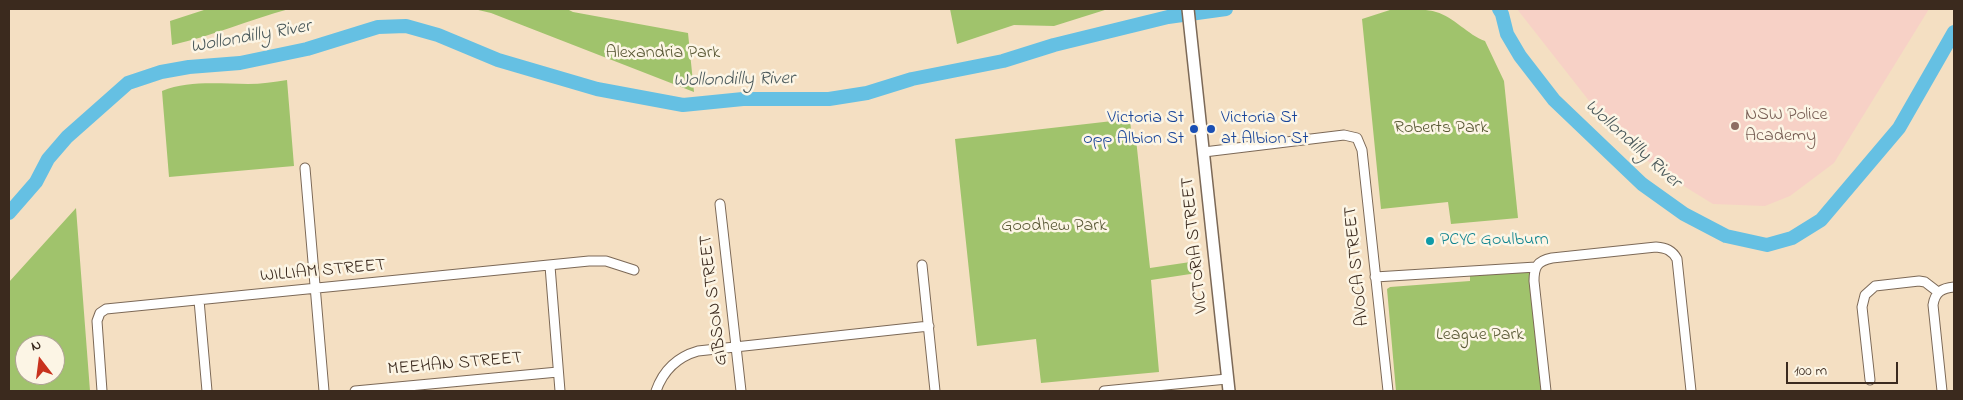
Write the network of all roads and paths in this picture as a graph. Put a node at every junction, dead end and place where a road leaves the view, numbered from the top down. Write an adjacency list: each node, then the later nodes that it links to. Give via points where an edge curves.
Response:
1 (1188, 9): 2 (main road, VICTORIA STREET)
2 (1204, 152): 9 (street, AVOCA STREET, via 1344,135 1357,138 1362,150); 17 (main road, VICTORIA STREET)
3 (305, 168): 11 (street)
4 (720, 204): 15 (street, GIBSON STREET)
5 (922, 265): 14 (street)
6 (1536, 265): 9 (street); 31 (street, via 1534,281); 32 (street, via 1544,259 1656,247 1673,252 1677,259)
7 (550, 266): 8 (street, WILLIAM STREET, via 606,261); 11 (street, WILLIAM STREET); 16 (street)
8 (634, 270)
9 (1375, 277): 30 (street, AVOCA STREET)
10 (1954, 286): 12 (street)
11 (315, 289): 13 (street, WILLIAM STREET); 22 (street)
12 (1938, 292): 18 (street, via 1919,281 1879,285 1868,291 1862,306); 33 (street, via 1933,310)
13 (199, 300): 20 (street, WILLIAM STREET, via 110,308 100,313 97,326); 21 (street)
14 (929, 326): 15 (street); 27 (street)
15 (737, 346): 25 (street, via 684,356 666,371); 26 (street, GIBSON STREET)
16 (558, 372): 19 (street, MEEHAN STREET); 24 (street)
17 (1227, 379): 28 (street); 29 (main road, VICTORIA STREET)
18 (1870, 380)
19 (442, 387): 23 (street, MEEHAN STREET)
20 (102, 391)
21 (206, 391)
22 (324, 391)
23 (355, 391)
24 (560, 391)
25 (656, 391)
26 (742, 391)
27 (935, 391)
28 (1104, 391)
29 (1228, 391)
30 (1388, 391)
31 (1546, 391)
32 (1691, 391)
33 (1942, 391)

